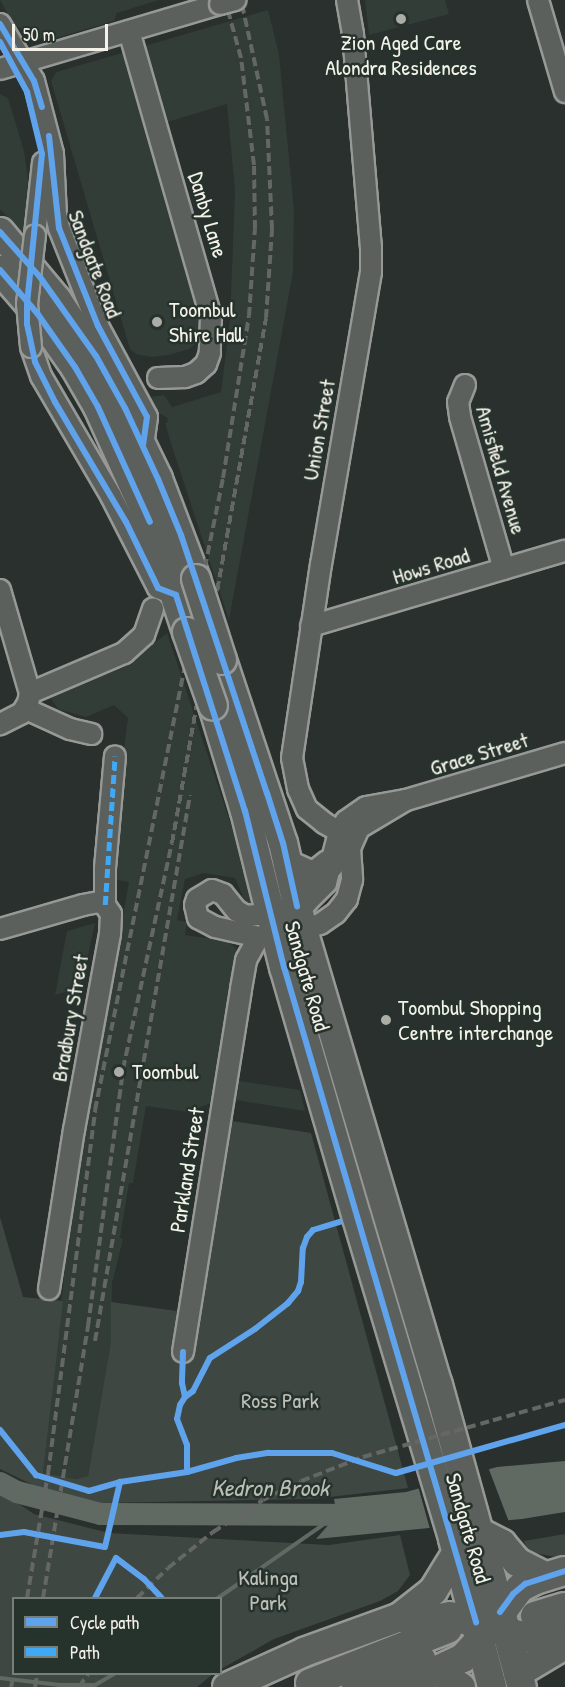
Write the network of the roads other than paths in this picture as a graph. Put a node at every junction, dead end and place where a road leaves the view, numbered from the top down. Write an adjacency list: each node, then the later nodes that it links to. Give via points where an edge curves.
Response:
1 (347, 0): 18 (street, Union Street, via 371,272)
2 (538, 0): 8 (street)
3 (227, 2): 5 (street)
4 (0, 24): 7 (street, Sandgate Road)
5 (129, 31): 7 (street); 11 (street, Danby Lane, via 212,317 206,364 185,377)
6 (0, 42): 7 (street, Sandgate Road)
7 (12, 65): 13 (street, Sandgate Road, via 34,81 50,138 59,228 85,297 147,417); 17 (street, Sandgate Road, bridge, via 27,92 42,154 27,304 31,347 41,376 111,496 158,588)
8 (565, 92)
9 (0, 232): 13 (highway, Sandgate Road, via 40,277 84,337)
10 (0, 270): 17 (highway, Sandgate Road, via 38,313 98,407 150,522)
11 (158, 378)
12 (465, 385): 15 (street, Amisfield Avenue, via 458,402 460,417)
13 (143, 445): 17 (highway, Sandgate Road)
14 (565, 551): 15 (street, Hows Road)
15 (504, 569): 18 (street, Hows Road)
16 (0, 590): 19 (street)
17 (175, 594): 19 (street, via 144,635 124,653); 26 (highway, Sandgate Road, bridge, via 222,660); 28 (highway, Sandgate Road, bridge, via 245,812)
18 (311, 626): 24 (street, Union Street, via 293,737 294,774 307,809)
19 (28, 701): 20 (street, via 14,719); 21 (street, via 70,729)
20 (0, 724)
21 (91, 734)
22 (565, 753): 24 (street, Grace Street, via 406,800 366,807 353,814)
23 (115, 756): 27 (street, Bradbury Street)
24 (346, 836): 25 (street, Grace Street); 28 (street, via 352,880 347,899 329,919)
25 (330, 864): 26 (highway, via 310,875); 28 (street, Grace Street, via 322,890)
26 (288, 865): 28 (highway, Sandgate Road)
27 (105, 905): 29 (street, via 83,905); 30 (street, Bradbury Street, via 111,914 110,934)
28 (274, 926): 31 (street, Parkland Street, via 246,960); 32 (highway, Sandgate Road, via 358,1224 441,1452)
29 (0, 929)
30 (49, 1289)
31 (183, 1352)
32 (462, 1541): 33 (highway, via 502,1544 517,1562); 35 (highway, via 433,1591); 36 (highway, Sandgate Road)
33 (558, 1579): 34 (highway, via 532,1608); 36 (highway, via 520,1588)
34 (565, 1607)
35 (400, 1617): 36 (highway, via 413,1622 444,1616); 42 (highway, via 304,1652)
36 (480, 1630): 37 (highway, via 533,1637); 39 (highway, via 463,1658); 40 (highway, Sandgate Road); 41 (highway); 43 (highway); 46 (highway, Sandgate Road)
37 (565, 1631)
38 (565, 1645): 40 (highway)
39 (437, 1671): 44 (highway); 45 (highway)
40 (520, 1680)
41 (310, 1683)
42 (227, 1687)
43 (356, 1687)
44 (401, 1687)
45 (461, 1687)
46 (492, 1687)

